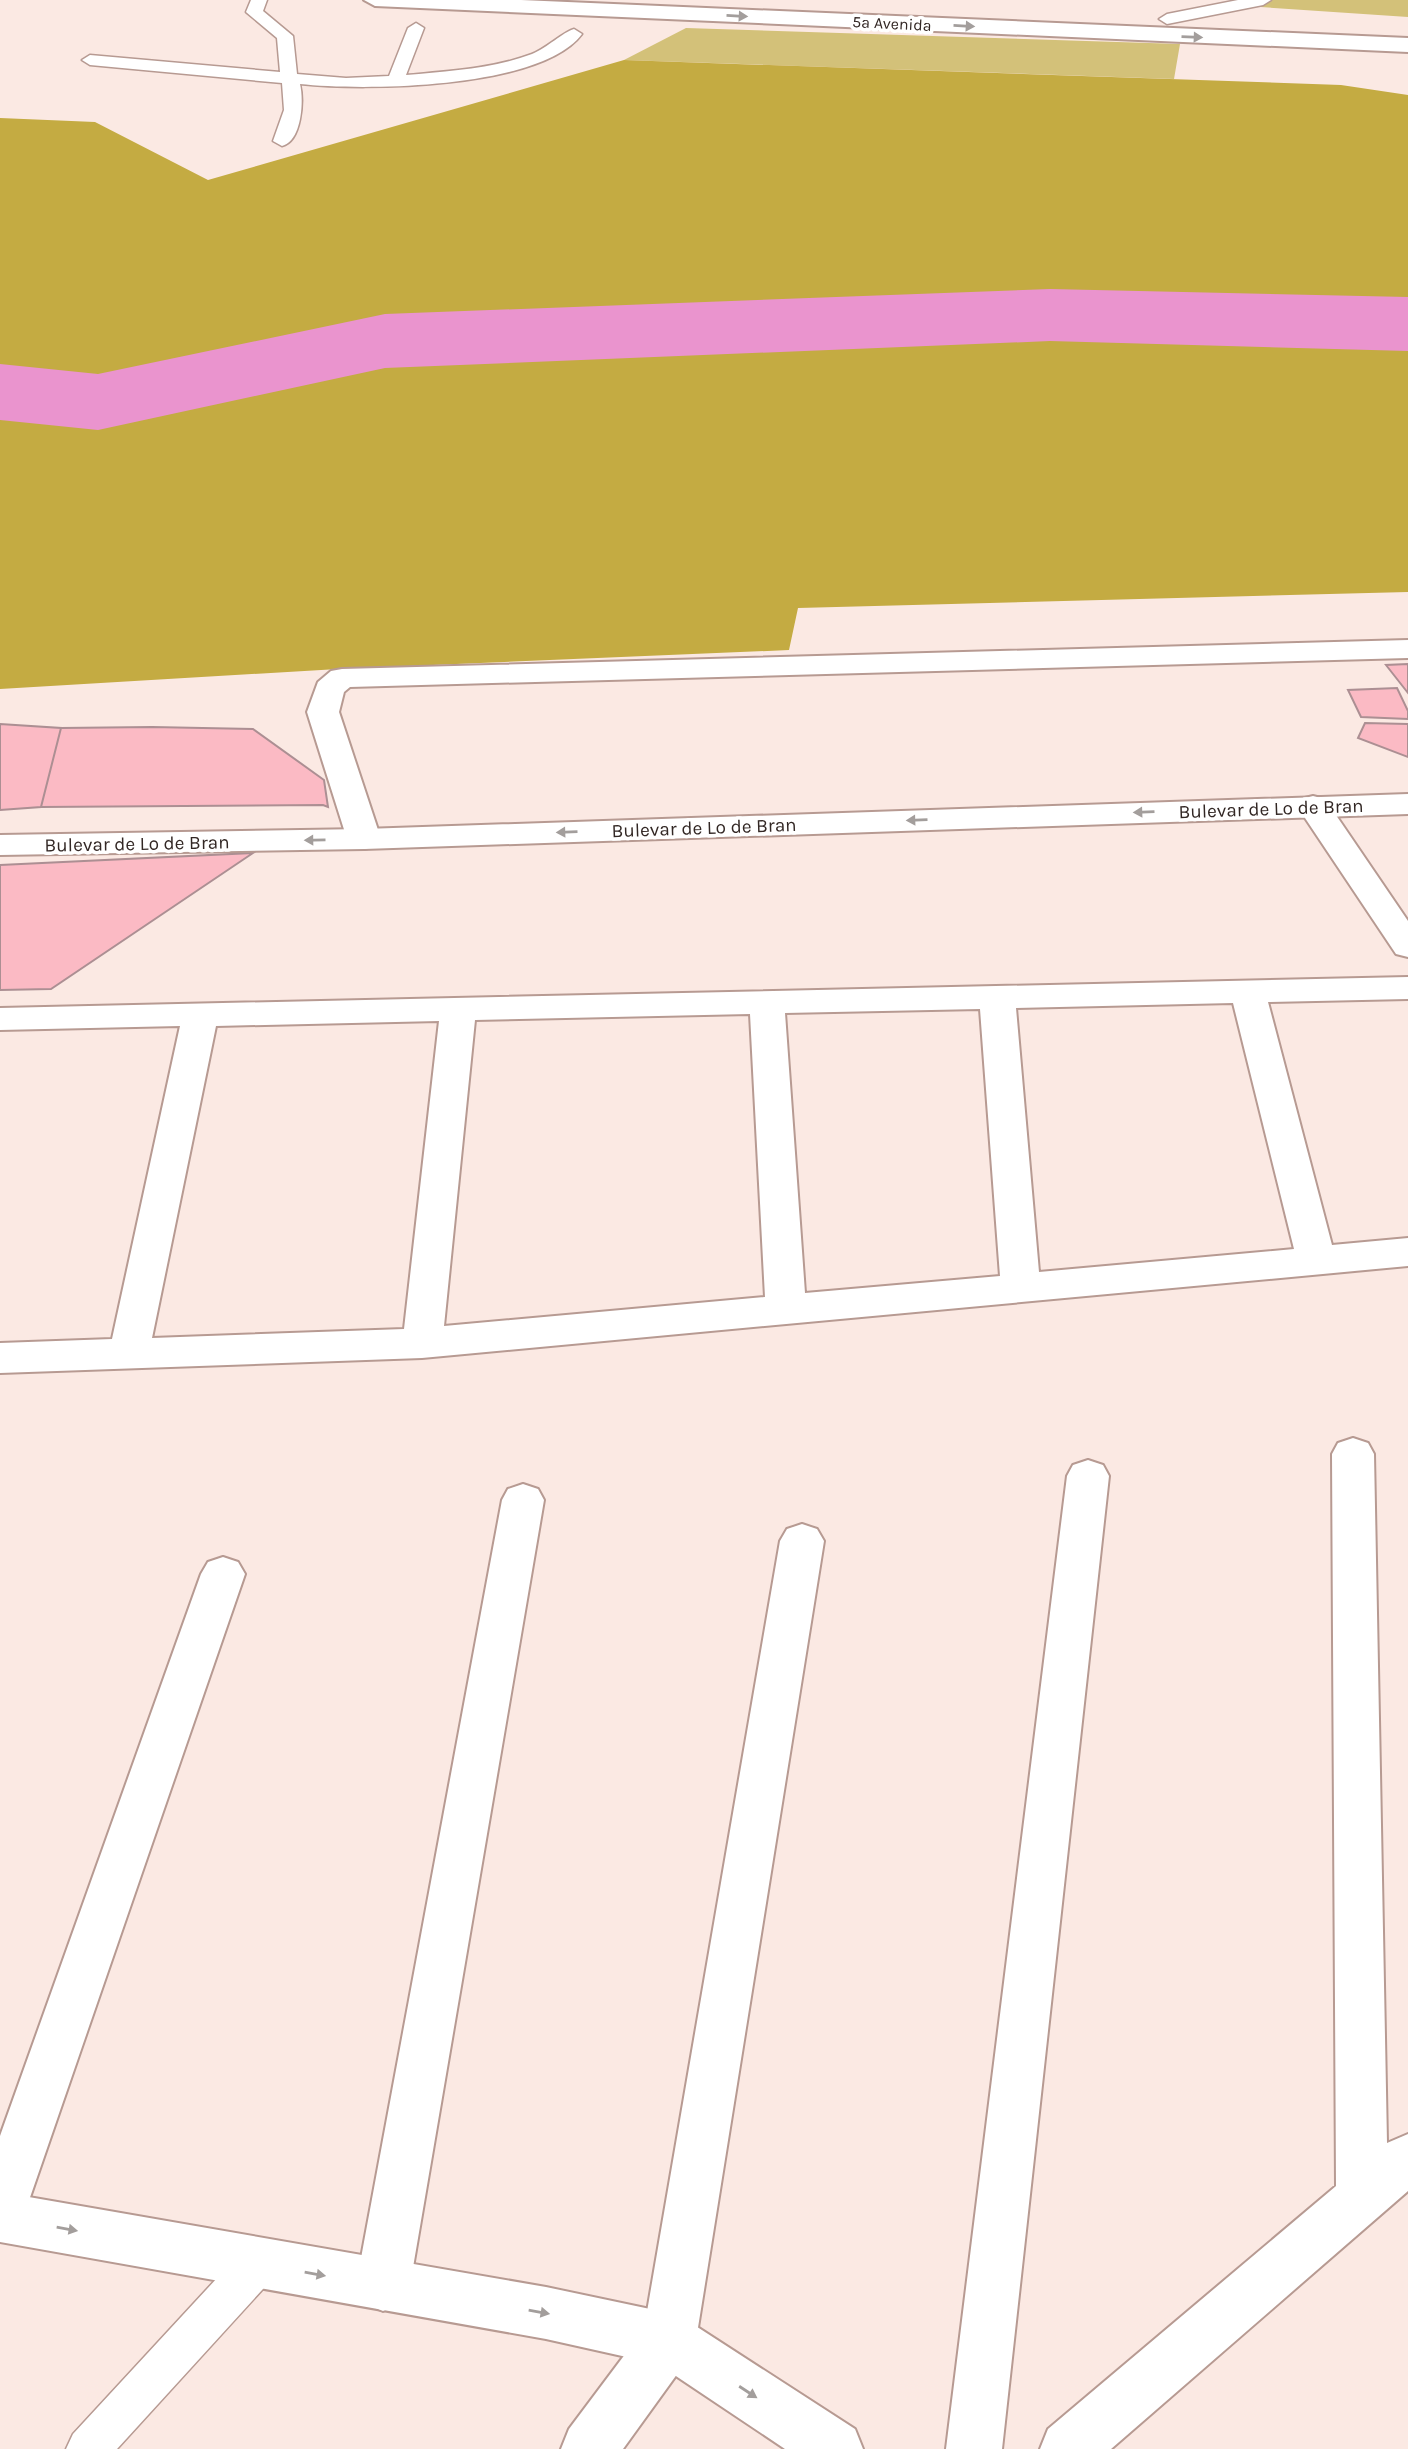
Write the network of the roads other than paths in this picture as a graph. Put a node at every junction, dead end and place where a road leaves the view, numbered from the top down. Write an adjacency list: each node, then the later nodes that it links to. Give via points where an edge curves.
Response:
1 (259, 0): 13 (lane, via 254,12 285,36)
2 (375, 0): 6 (street, 5a Avenida)
3 (761, 0): 5 (street, 5a Avenida)
4 (1263, 0): 7 (lane)
5 (888, 3): 7 (street, 5a Avenida)
6 (687, 7): 11 (street, 5a Avenida, one-way to 11)
7 (1167, 19): 9 (street, 5a Avenida)
8 (416, 28): 14 (lane)
9 (1408, 28)
10 (574, 34): 14 (lane, via 569,45 548,56 460,75)
11 (1408, 45)
12 (90, 60): 13 (lane)
13 (289, 78): 14 (lane); 15 (lane, via 296,91 296,105)
14 (395, 82)
15 (282, 141)
16 (1408, 649): 19 (street, via 342,678 329,689 323,712)
17 (1408, 804): 18 (street, Bulevar de Lo de Bran)
18 (1313, 806): 19 (street, Bulevar de Lo de Bran, one-way to 19); 21 (street)
19 (364, 839): 20 (street, Bulevar de Lo de Bran, one-way to 20)
20 (0, 845)
21 (1408, 946)
22 (1408, 988): 23 (street)
23 (1248, 993): 24 (street); 30 (street)
24 (997, 998): 25 (street); 31 (street)
25 (767, 1003): 26 (street); 32 (street)
26 (458, 1009): 27 (street); 33 (street)
27 (200, 1015): 28 (street); 34 (street)
28 (0, 1019)
29 (1408, 1252): 30 (street)
30 (1317, 1262): 31 (street)
31 (1021, 1289): 32 (street)
32 (786, 1310): 33 (street)
33 (422, 1343): 34 (street)
34 (130, 1354): 35 (street)
35 (0, 1358)
36 (1353, 1454): 42 (street)
37 (1088, 1476): 51 (street)
38 (523, 1500): 46 (street)
39 (802, 1541): 47 (street)
40 (223, 1574): 43 (street)
41 (1408, 2158): 42 (street)
42 (1363, 2197): 52 (street)
43 (0, 2209)
44 (0, 2217): 45 (street, one-way to 45)
45 (258, 2264): 46 (street, one-way to 46); 48 (lane)
46 (383, 2285): 47 (street, one-way to 47)
47 (669, 2340): 49 (street); 50 (street, one-way to 50)
48 (88, 2449)
49 (589, 2449)
50 (835, 2449)
51 (974, 2449)
52 (1068, 2449)

